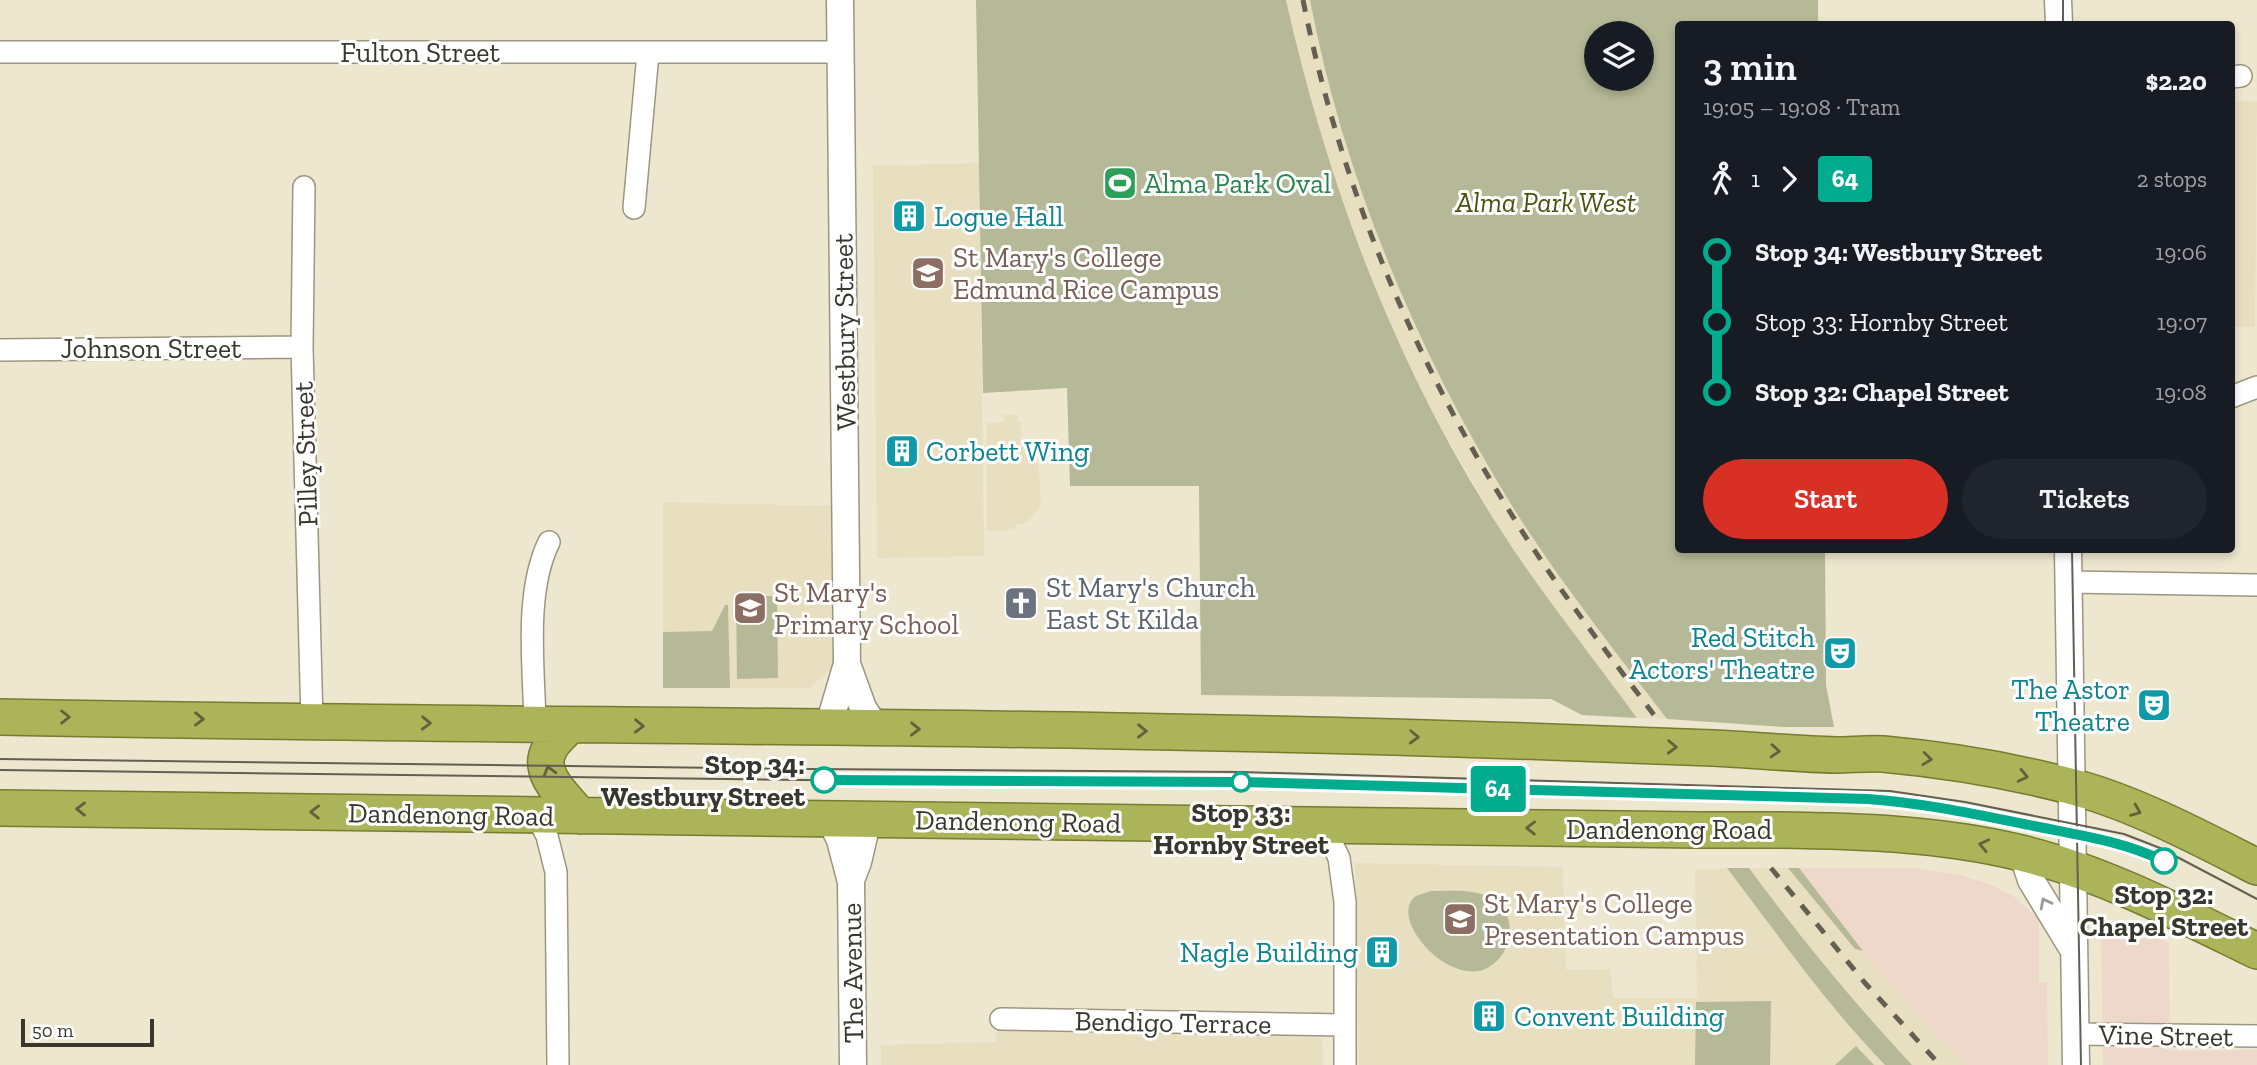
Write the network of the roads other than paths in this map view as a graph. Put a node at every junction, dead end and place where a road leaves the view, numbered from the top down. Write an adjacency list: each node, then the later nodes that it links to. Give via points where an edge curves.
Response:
1 (840, 0): 5 (street, Westbury Street)
2 (2058, 0): 3 (street)
3 (2059, 21)
4 (0, 52): 6 (street, Fulton Street)
5 (841, 52): 6 (street, Fulton Street); 17 (street, Westbury Street)
6 (648, 53): 8 (street)
7 (304, 187): 9 (street, Pilley Street)
8 (634, 208)
9 (302, 347): 10 (street, Johnson Street); 19 (street, Pilley Street)
10 (0, 350)
11 (2257, 387): 12 (street)
12 (2235, 395)
13 (549, 542): 20 (street, via 535,590)
14 (2068, 553): 15 (street)
15 (2068, 582): 16 (street); 24 (street)
16 (2257, 584)
17 (848, 664): 22 (street, Westbury Street); 23 (street, Westbury Street, via 863,708)
18 (0, 717): 19 (highway, one-way to 19)
19 (312, 722): 20 (highway, one-way to 20)
20 (535, 724): 21 (highway)
21 (570, 725): 22 (highway, one-way to 22); 27 (highway, one-way to 21, via 552,782 545,765 551,745)
22 (828, 728): 23 (highway)
23 (876, 728): 24 (highway, one-way to 24, bridge, via 1346,735 1916,757)
24 (2072, 787): 32 (highway, one-way to 32, via 2172,825); 33 (street)
25 (0, 808): 26 (highway, Dandenong Road, one-way to 25)
26 (536, 815): 27 (highway, Dandenong Road); 34 (street)
27 (580, 816): 28 (highway, Dandenong Road); 34 (street, via 562,841)
28 (830, 819): 29 (highway, Dandenong Road); 35 (street, The Avenue)
29 (868, 819): 30 (highway, Dandenong Road); 35 (street, The Avenue)
30 (1323, 825): 31 (highway, Dandenong Road, one-way to 30, bridge, via 1918,835 1846,830); 39 (street, via 1339,858 1345,902)
31 (2022, 853): 33 (highway, Dandenong Road); 36 (street, one-way to 31, via 2031,880)
32 (2257, 867)
33 (2073, 870): 36 (street); 37 (highway, Dandenong Road, via 2158,903)
34 (556, 872): 42 (street)
35 (851, 882): 43 (street, The Avenue)
36 (2074, 948): 40 (street)
37 (2257, 951)
38 (1000, 1019): 39 (street, Bendigo Terrace)
39 (1345, 1025): 44 (street)
40 (2075, 1034): 41 (street, Vine Street); 45 (street)
41 (2257, 1036)
42 (558, 1065)
43 (853, 1065)
44 (1345, 1065)
45 (2076, 1065)

